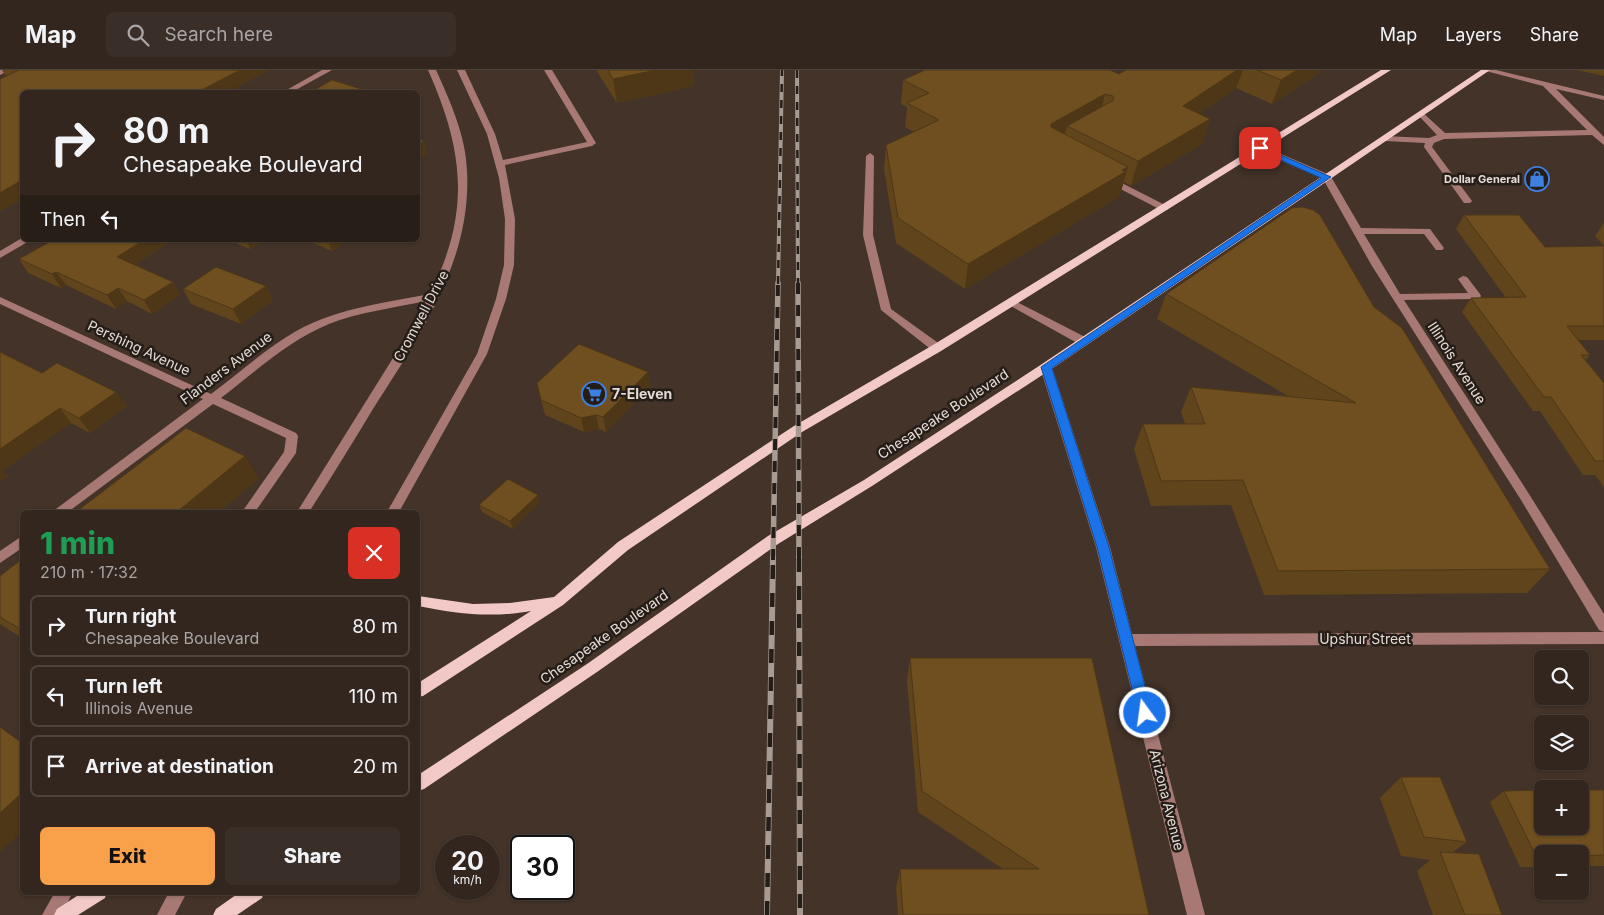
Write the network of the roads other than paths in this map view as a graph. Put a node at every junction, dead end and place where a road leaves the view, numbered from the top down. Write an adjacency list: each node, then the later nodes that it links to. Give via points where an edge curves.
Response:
1 (7, 70): 8 (street)
2 (328, 70): 10 (street)
3 (432, 70): 30 (street, Cromwell Drive, via 452,121 462,171 460,214 450,262)
4 (461, 70): 20 (street, via 491,134)
5 (548, 70): 20 (street, via 592,143)
6 (1387, 70): 18 (main road)
7 (1486, 70): 9 (street); 12 (main road, Chesapeake Boulevard)
8 (0, 73)
9 (1546, 84): 11 (street); 13 (street)
10 (291, 90)
11 (1604, 98)
12 (1421, 114): 14 (street); 15 (main road, Chesapeake Boulevard)
13 (1594, 132): 14 (street); 17 (street)
14 (1443, 136): 16 (street)
15 (1385, 138): 16 (street); 22 (main road, Chesapeake Boulevard)
16 (1430, 141): 23 (street, via 1428,147)
17 (1604, 142)
18 (1260, 148): 22 (street); 24 (main road)
19 (870, 156): 35 (street, via 868,235 886,310)
20 (500, 163): 41 (street, via 510,219 509,264 501,299 482,354)
21 (1095, 173): 24 (street)
22 (1327, 177): 25 (street, Illinois Avenue); 34 (main road, Chesapeake Boulevard)
23 (1467, 200)
24 (1164, 208): 33 (main road)
25 (1358, 231): 27 (street, via 1427,231); 31 (street, Illinois Avenue)
26 (23, 242): 28 (street)
27 (1439, 248)
28 (0, 255)
29 (1463, 279): 31 (street, via 1476,296)
30 (435, 296): 37 (street, Flanders Avenue, via 324,322 296,336); 40 (street, Cromwell Drive)
31 (1397, 297): 46 (street, Illinois Avenue)
32 (0, 300): 37 (street, Pershing Avenue)
33 (1011, 302): 34 (street); 35 (main road)
34 (1083, 341): 36 (main road, Chesapeake Boulevard)
35 (938, 348): 45 (main road, via 798,429 623,546)
36 (1046, 367): 48 (street, Arizona Avenue, via 1103,547); 50 (main road, Chesapeake Boulevard, via 868,483 773,540 592,668)
37 (212, 399): 38 (street, Flanders Avenue); 39 (street, Pershing Avenue, via 292,436 290,453)
38 (63, 510)
39 (249, 510)
40 (304, 510)
41 (394, 510)
42 (20, 543): 43 (street)
43 (0, 558)
44 (420, 601): 45 (main road, via 473,610 510,609)
45 (558, 601): 49 (main road)
46 (1604, 626)
47 (1604, 638): 48 (street, Upshur Street)
48 (1126, 640): 59 (street, Arizona Avenue)
49 (420, 690)
50 (420, 783)
51 (63, 895): 55 (street)
52 (94, 895): 56 (main road)
53 (177, 895): 57 (street)
54 (252, 895): 58 (main road)
55 (51, 915)
56 (63, 915)
57 (166, 915)
58 (222, 915)
59 (1196, 915)

